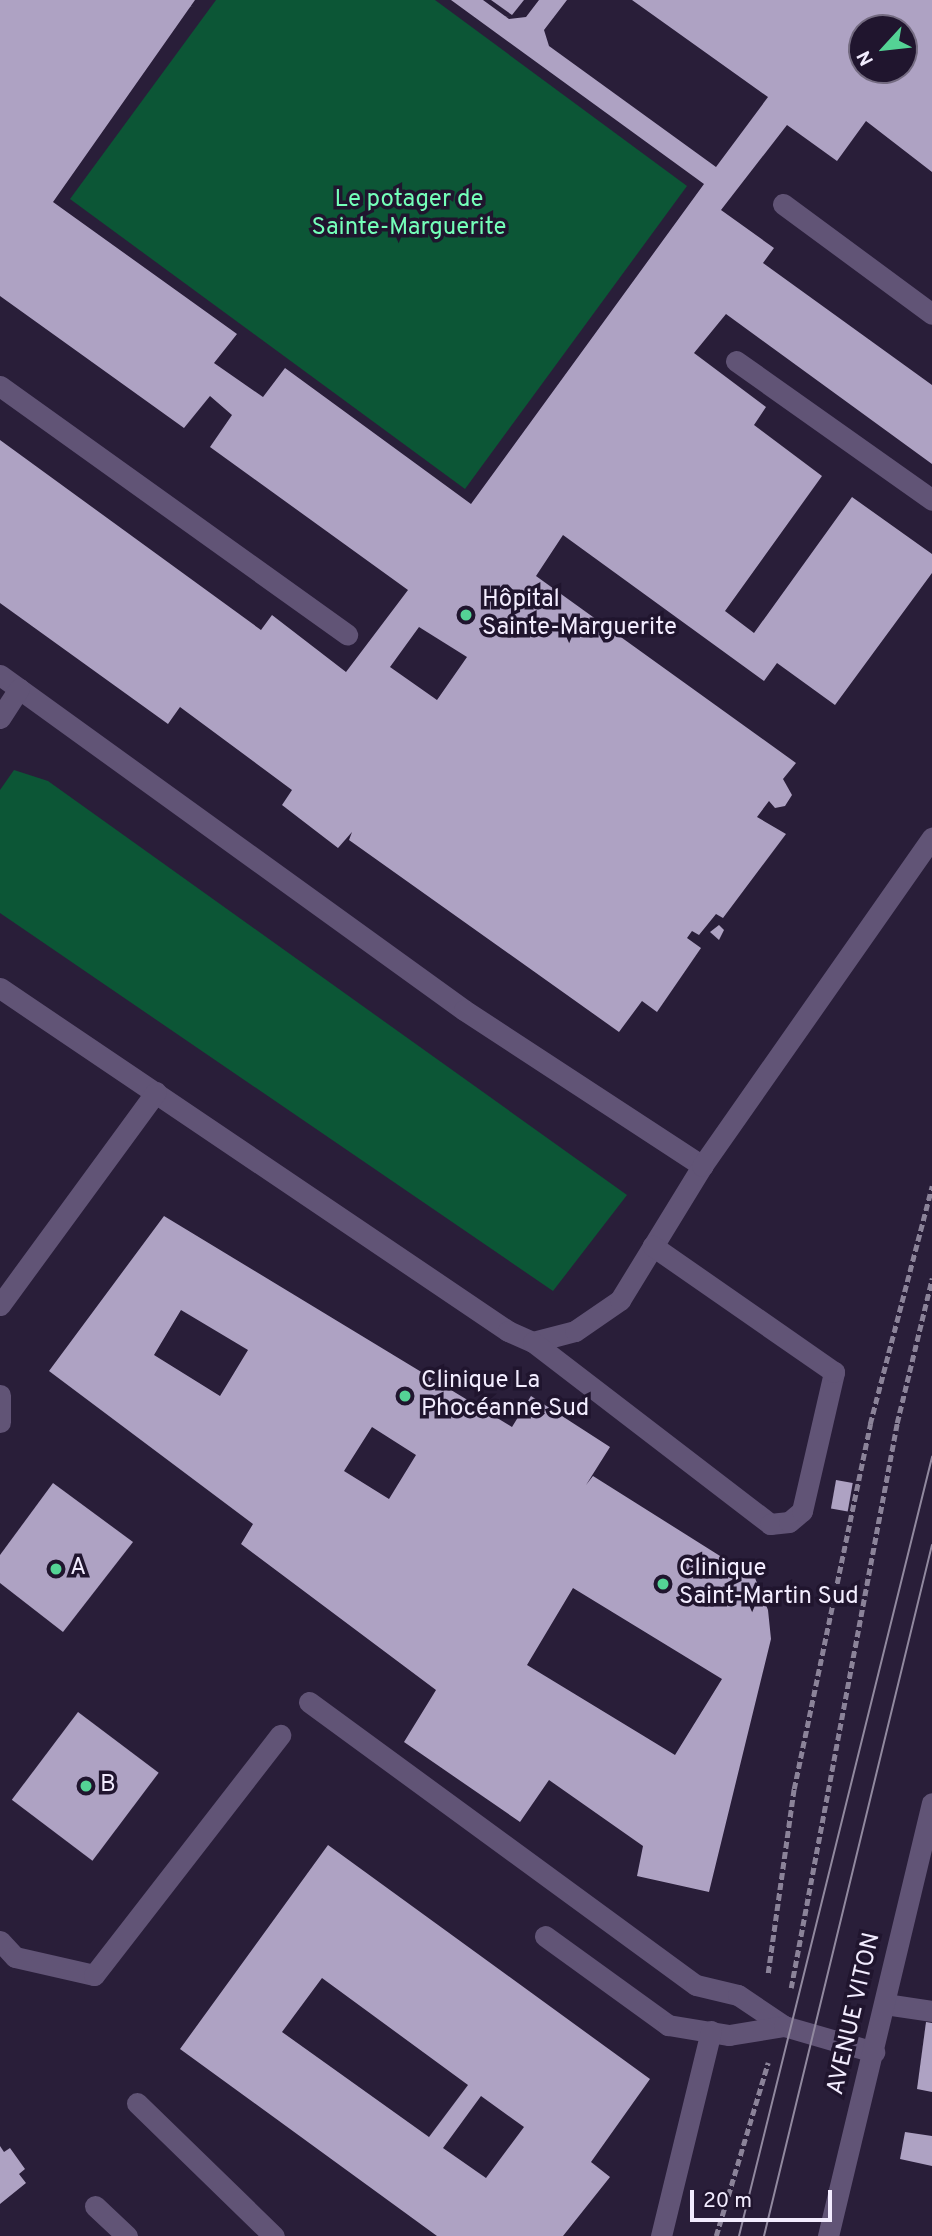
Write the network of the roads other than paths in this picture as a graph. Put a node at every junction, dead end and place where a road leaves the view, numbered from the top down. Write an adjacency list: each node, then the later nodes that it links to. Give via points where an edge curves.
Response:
1 (783, 204): 2 (street)
2 (932, 314)
3 (736, 361): 5 (street)
4 (0, 386): 6 (street)
5 (932, 500)
6 (347, 634)
7 (0, 675): 8 (street)
8 (19, 689): 9 (street); 13 (street, via 464,1010)
9 (0, 718)
10 (932, 838): 13 (street)
11 (0, 988): 12 (street)
12 (156, 1092): 15 (street); 16 (street, via 508,1331)
13 (702, 1166): 14 (street)
14 (653, 1246): 16 (street, via 620,1300 575,1331); 16 (street, via 834,1372 802,1511 789,1522 770,1524)
15 (0, 1305)
16 (533, 1342)
17 (0, 1395): 18 (street)
18 (0, 1422)
19 (309, 1702): 26 (street, via 696,1985 738,1995)
20 (280, 1735): 23 (street, via 94,1975 15,1957)
21 (932, 1803): 24 (street, AVENUE VITON)
22 (545, 1936): 27 (street, via 668,2025)
23 (0, 1941)
24 (885, 2004): 25 (street); 28 (street, AVENUE VITON)
25 (932, 2011)
26 (784, 2026): 27 (street, via 729,2035); 28 (street)
27 (711, 2031): 33 (street)
28 (874, 2052): 34 (street, AVENUE VITON)
29 (137, 2103): 32 (street)
30 (95, 2206): 31 (street)
31 (127, 2236)
32 (274, 2236)
33 (662, 2236)
34 (828, 2236)

